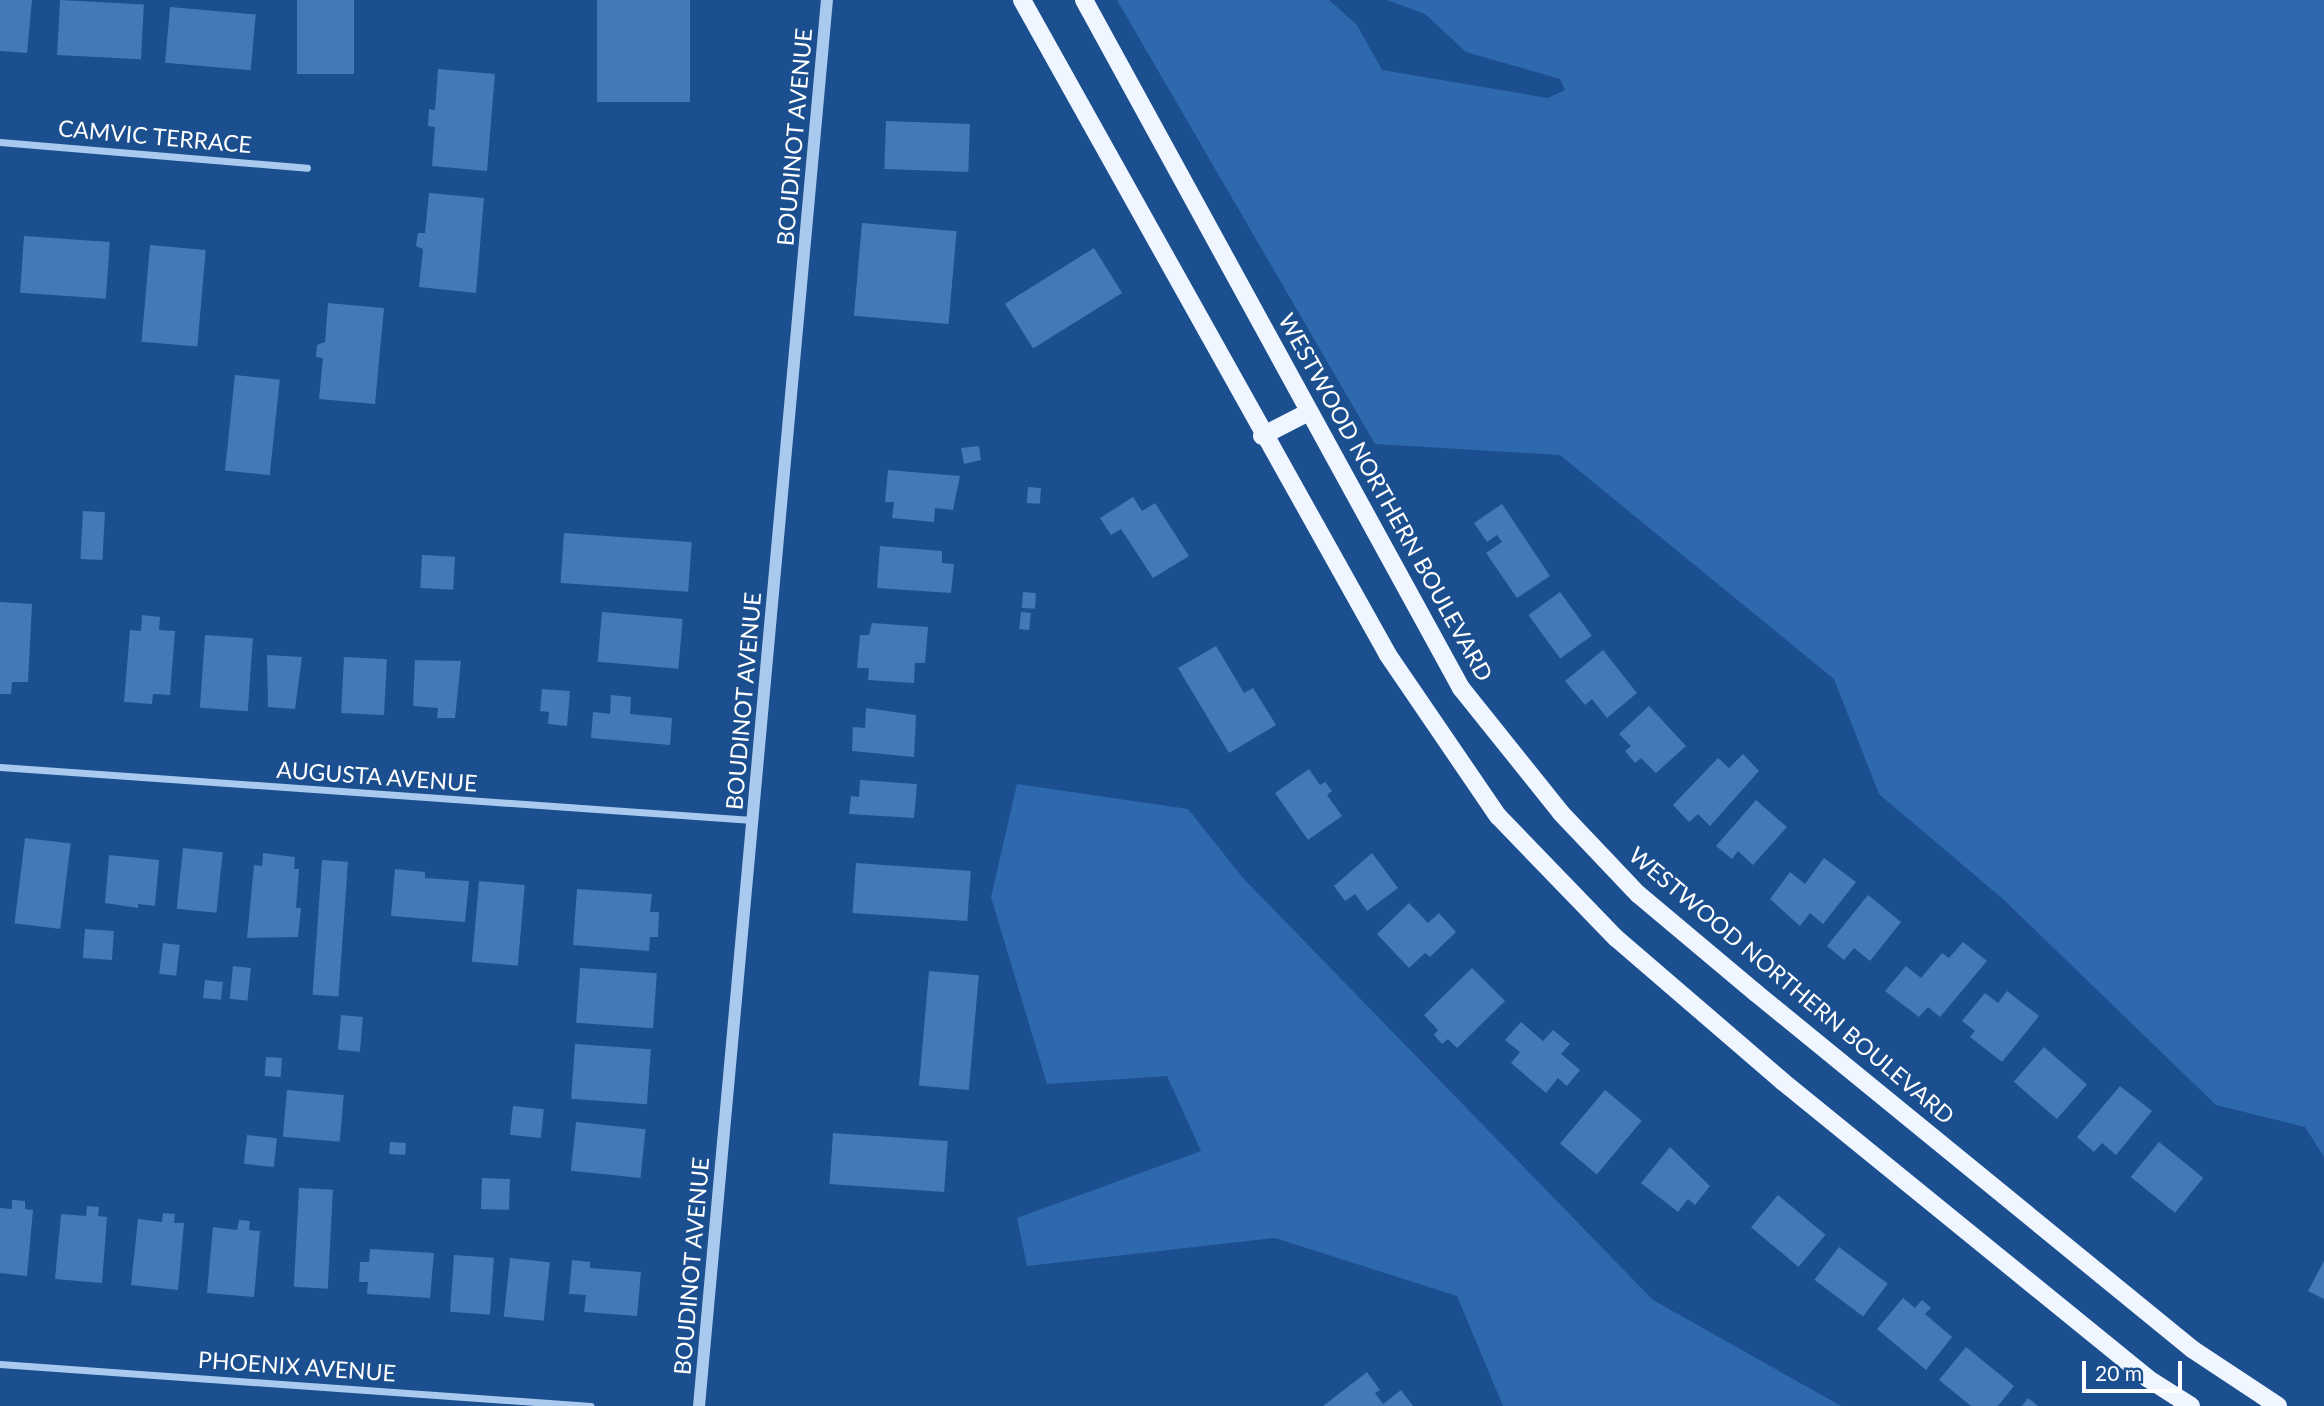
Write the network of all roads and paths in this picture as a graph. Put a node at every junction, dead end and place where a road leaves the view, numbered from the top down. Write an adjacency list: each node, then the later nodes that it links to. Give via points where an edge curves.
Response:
1 (827, 0): 9 (street, BOUDINOT AVENUE)
2 (1022, 0): 7 (main road)
3 (1084, 0): 6 (main road, WESTWOOD NORTHERN BOULEVARD)
4 (0, 142): 5 (street, CAMVIC TERRACE)
5 (307, 168)
6 (1309, 412): 7 (main road); 14 (main road, WESTWOOD NORTHERN BOULEVARD, via 1461,688 1561,813 1638,894 2192,1349)
7 (1262, 436): 13 (main road, via 1388,655 1498,816 1616,938 1782,1081 2147,1378)
8 (0, 768): 9 (street, AUGUSTA AVENUE)
9 (752, 820): 12 (street, BOUDINOT AVENUE)
10 (0, 1364): 11 (street, PHOENIX AVENUE)
11 (591, 1406)
12 (699, 1406)
13 (2191, 1406)
14 (2278, 1406)

